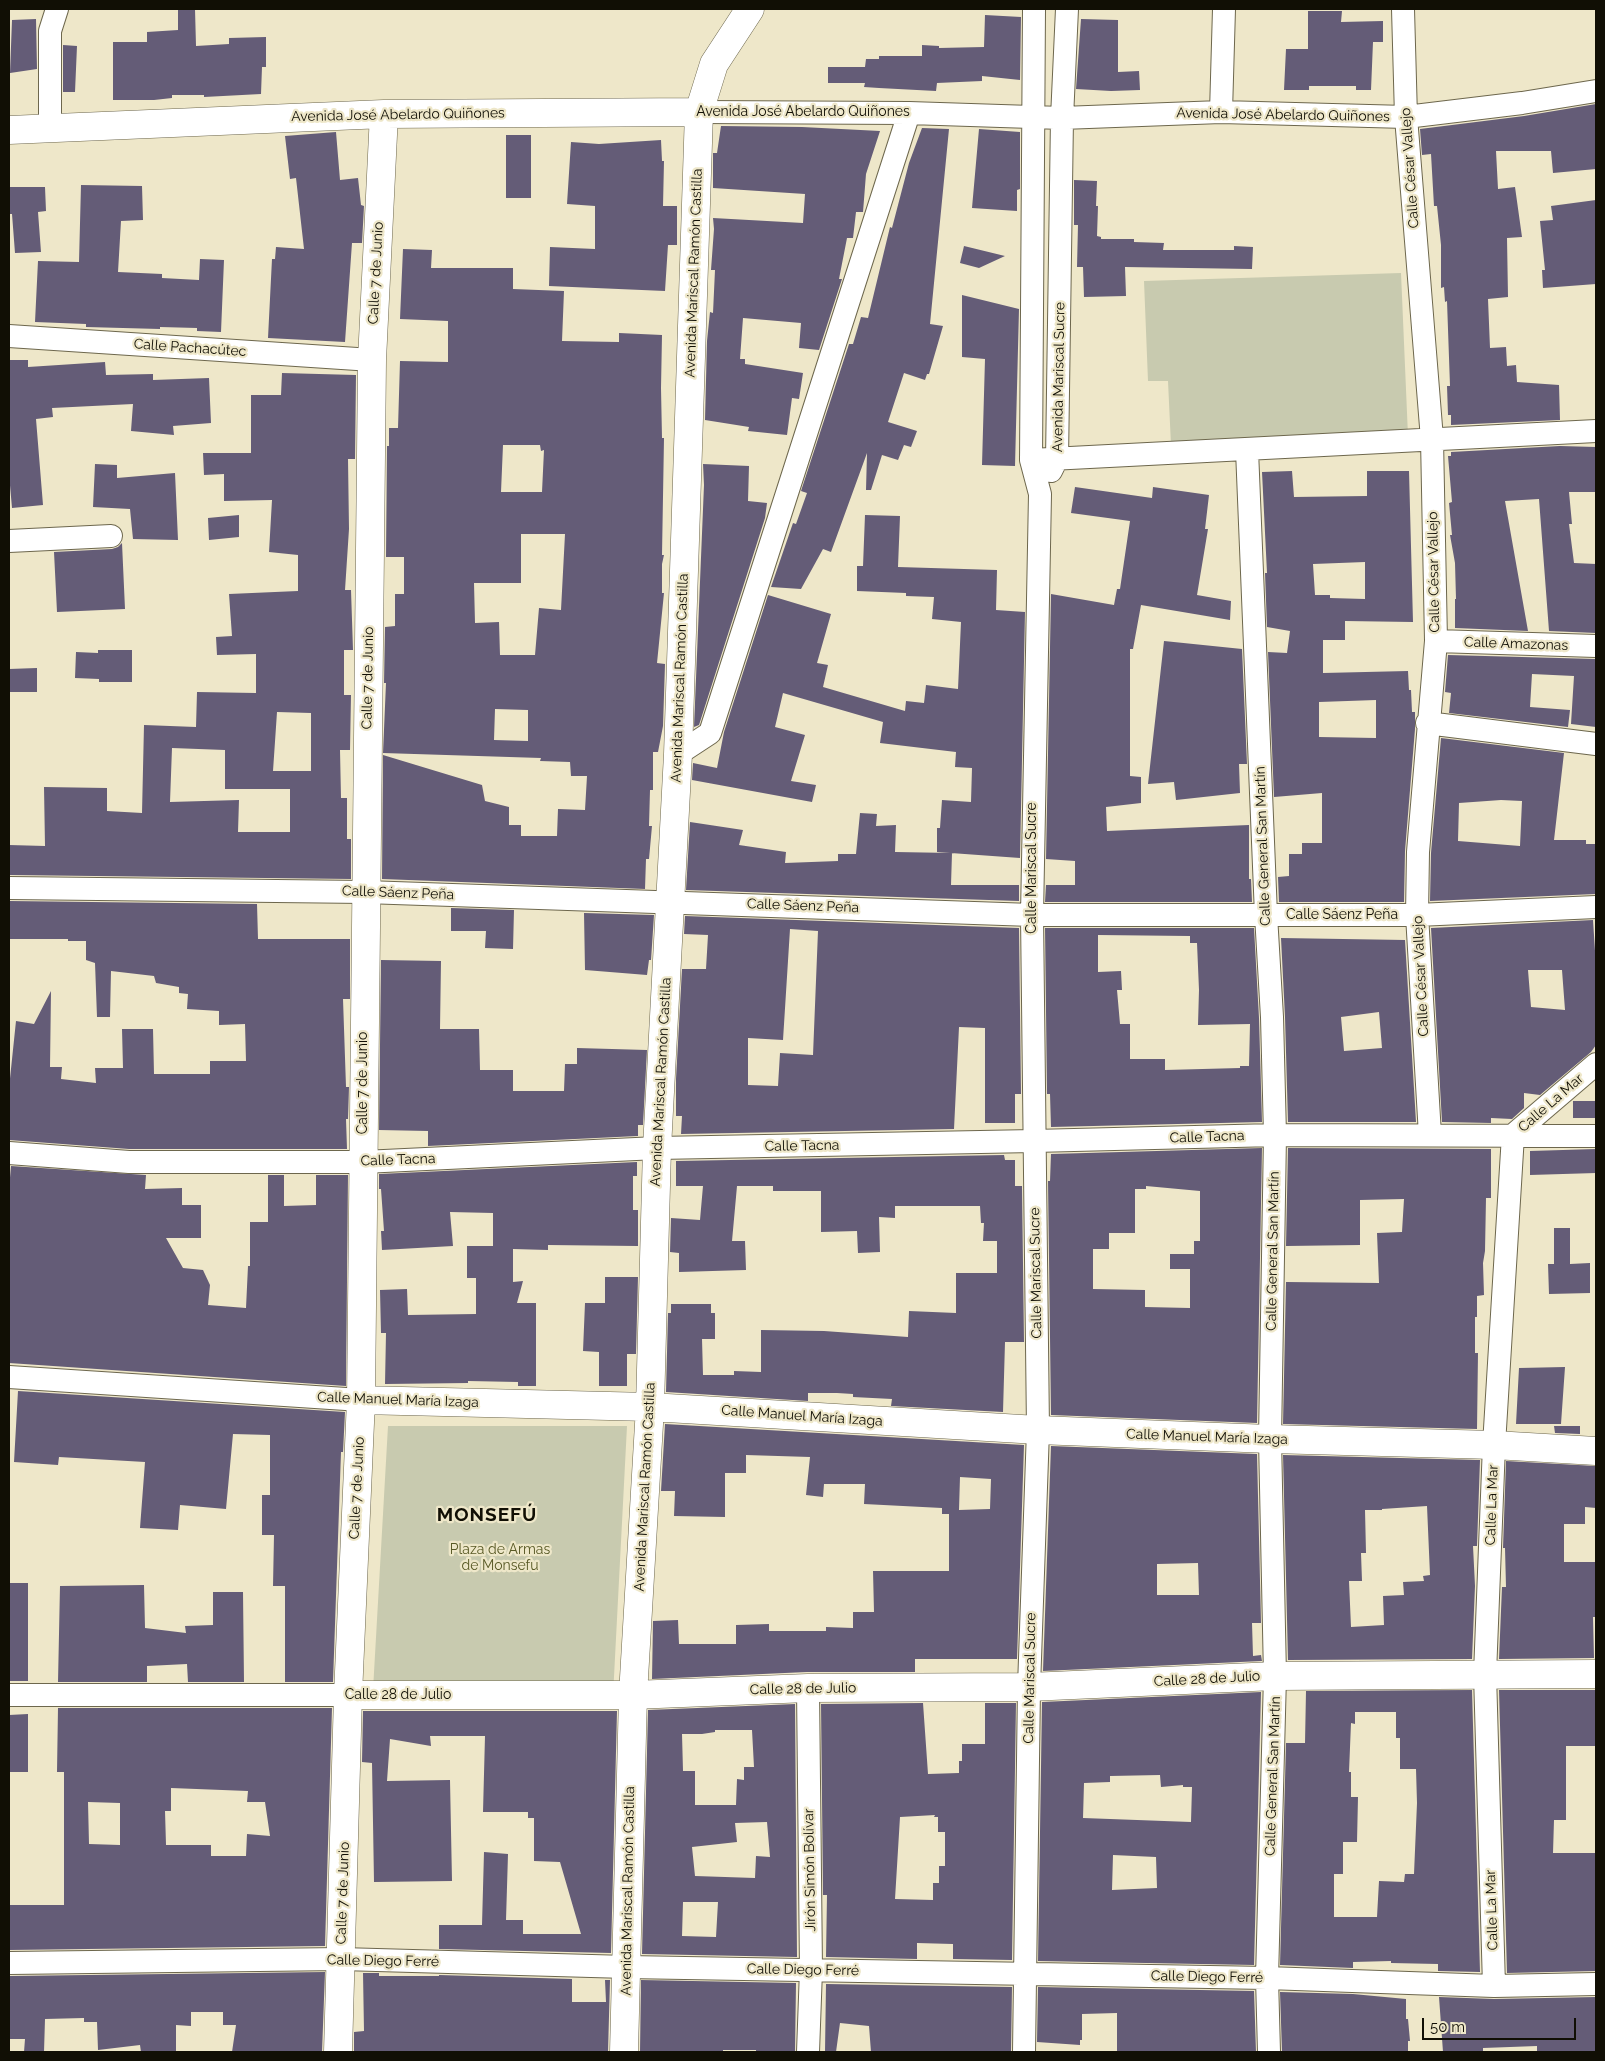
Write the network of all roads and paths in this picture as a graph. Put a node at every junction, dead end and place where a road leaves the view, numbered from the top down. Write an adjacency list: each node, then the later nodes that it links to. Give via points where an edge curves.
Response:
1 (57, 9): 15 (street, via 50,31)
2 (750, 9): 8 (street, Avenida Mariscal Ramón Castilla, via 714,64)
3 (1034, 9): 12 (street, Avenida Mariscal Sucre)
4 (1067, 9): 14 (street, Avenida Mariscal Sucre)
5 (1224, 9): 9 (street)
6 (1403, 9): 13 (street, Calle César Vallejo)
7 (1596, 91): 13 (street, Avenida José Abelardo Quiñones)
8 (699, 112): 10 (street, Avenida José Abelardo Quiñones); 11 (street, Avenida José Abelardo Quiñones); 31 (street, Avenida Mariscal Ramón Castilla)
9 (1221, 112): 13 (street, Avenida José Abelardo Quiñones); 14 (street, Avenida José Abelardo Quiñones)
10 (909, 113): 12 (street, Avenida José Abelardo Quiñones); 31 (street, via 710,733)
11 (384, 114): 15 (street, Avenida José Abelardo Quiñones); 18 (street, Calle 7 de Junio)
12 (1032, 117): 14 (street, Avenida José Abelardo Quiñones); 23 (street, Avenida Mariscal Sucre)
13 (1406, 117): 20 (street, Calle César Vallejo)
14 (1062, 118): 22 (street, Avenida Mariscal Sucre)
15 (50, 128): 16 (street, Avenida José Abelardo Quiñones)
16 (9, 130)
17 (9, 336): 18 (street, Calle Pachacútec)
18 (372, 360): 33 (street, Calle 7 de Junio)
19 (1596, 431): 20 (street)
20 (1432, 439): 21 (street); 27 (street, Calle César Vallejo)
21 (1247, 450): 22 (street); 37 (street, Calle General San Martín)
22 (1057, 459): 23 (street); 24 (street, Avenida Mariscal Sucre)
23 (1031, 460): 24 (street, Avenida Mariscal Sucre)
24 (1040, 494): 36 (street, Calle Mariscal Sucre)
25 (110, 536): 26 (street)
26 (9, 541)
27 (1436, 641): 28 (street, Calle Amazonas); 29 (street, Calle César Vallejo)
28 (1596, 646)
29 (1428, 723): 30 (street); 38 (street, Calle César Vallejo, via 1418,852)
30 (1596, 744)
31 (678, 754): 34 (street, Avenida Mariscal Ramón Castilla)
32 (9, 888): 33 (street, Calle Sáenz Peña)
33 (365, 892): 34 (street, Calle Sáenz Peña); 47 (street, Calle 7 de Junio)
34 (669, 901): 36 (street, Calle Sáenz Peña); 45 (street, Avenida Mariscal Ramón Castilla)
35 (1596, 907): 38 (street, Calle Sáenz Peña)
36 (1032, 914): 37 (street, Calle Sáenz Peña); 44 (street, Calle Mariscal Sucre)
37 (1266, 914): 38 (street, Calle Sáenz Peña); 40 (street, Calle General San Martín)
38 (1417, 915): 41 (street, Calle César Vallejo)
39 (1596, 1064): 42 (street, Calle La Mar)
40 (1275, 1135): 41 (street, Calle Tacna); 44 (street, Calle Tacna); 52 (street, Calle General San Martín)
41 (1430, 1135): 42 (street, Calle Tacna)
42 (1513, 1135): 43 (street, Calle Tacna); 53 (street, Calle La Mar)
43 (1596, 1136)
44 (1034, 1142): 45 (street, Calle Tacna); 51 (street, Calle Mariscal Sucre)
45 (657, 1148): 47 (street, Calle Tacna); 50 (street, Avenida Mariscal Ramón Castilla)
46 (9, 1153): 47 (street, Calle Tacna, via 128,1162)
47 (363, 1162): 49 (street, Calle 7 de Junio)
48 (9, 1377): 49 (street, Calle Manuel María Izaga)
49 (361, 1400): 50 (street, Calle Manuel María Izaga); 61 (street, Calle 7 de Junio)
50 (650, 1406): 51 (street, Calle Manuel María Izaga); 62 (street, Avenida Mariscal Ramón Castilla)
51 (1038, 1430): 52 (street, Calle Manuel María Izaga); 58 (street, Calle Mariscal Sucre)
52 (1270, 1440): 53 (street, Calle Manuel María Izaga); 57 (street, Calle General San Martín)
53 (1494, 1445): 54 (street, Calle Manuel María Izaga); 55 (street, Calle La Mar)
54 (1596, 1452)
55 (1485, 1674): 56 (street, Calle 28 de Julio); 57 (street, Calle 28 de Julio); 70 (street, Calle La Mar)
56 (1596, 1674)
57 (1275, 1676): 58 (street, Calle 28 de Julio); 68 (street, Calle General San Martín)
58 (1030, 1687): 59 (street, Calle 28 de Julio); 67 (street, Calle Mariscal Sucre)
59 (808, 1688): 62 (street, Calle 28 de Julio); 66 (street, Jirón Simón Bolívar)
60 (9, 1695): 61 (street, Calle 28 de Julio)
61 (348, 1695): 62 (street, Calle 28 de Julio); 63 (street, Calle 7 de Junio)
62 (633, 1695): 65 (street, Avenida Mariscal Ramón Castilla)
63 (341, 1959): 64 (street, Calle Diego Ferré); 65 (street, Calle Diego Ferré); 71 (street, Calle 7 de Junio)
64 (9, 1963)
65 (627, 1966): 66 (street, Calle Diego Ferré); 72 (street, Avenida Mariscal Ramón Castilla)
66 (811, 1970): 67 (street, Calle Diego Ferré); 73 (street, Jirón Simón Bolívar)
67 (1025, 1974): 68 (street, Calle Diego Ferré); 74 (street, Calle Mariscal Sucre)
68 (1267, 1978): 70 (street, Calle Diego Ferré); 75 (street, Calle General San Martín)
69 (1596, 1984): 70 (street, Calle Diego Ferré)
70 (1494, 1986)
71 (338, 2052)
72 (624, 2052)
73 (808, 2052)
74 (1024, 2052)
75 (1269, 2052)

